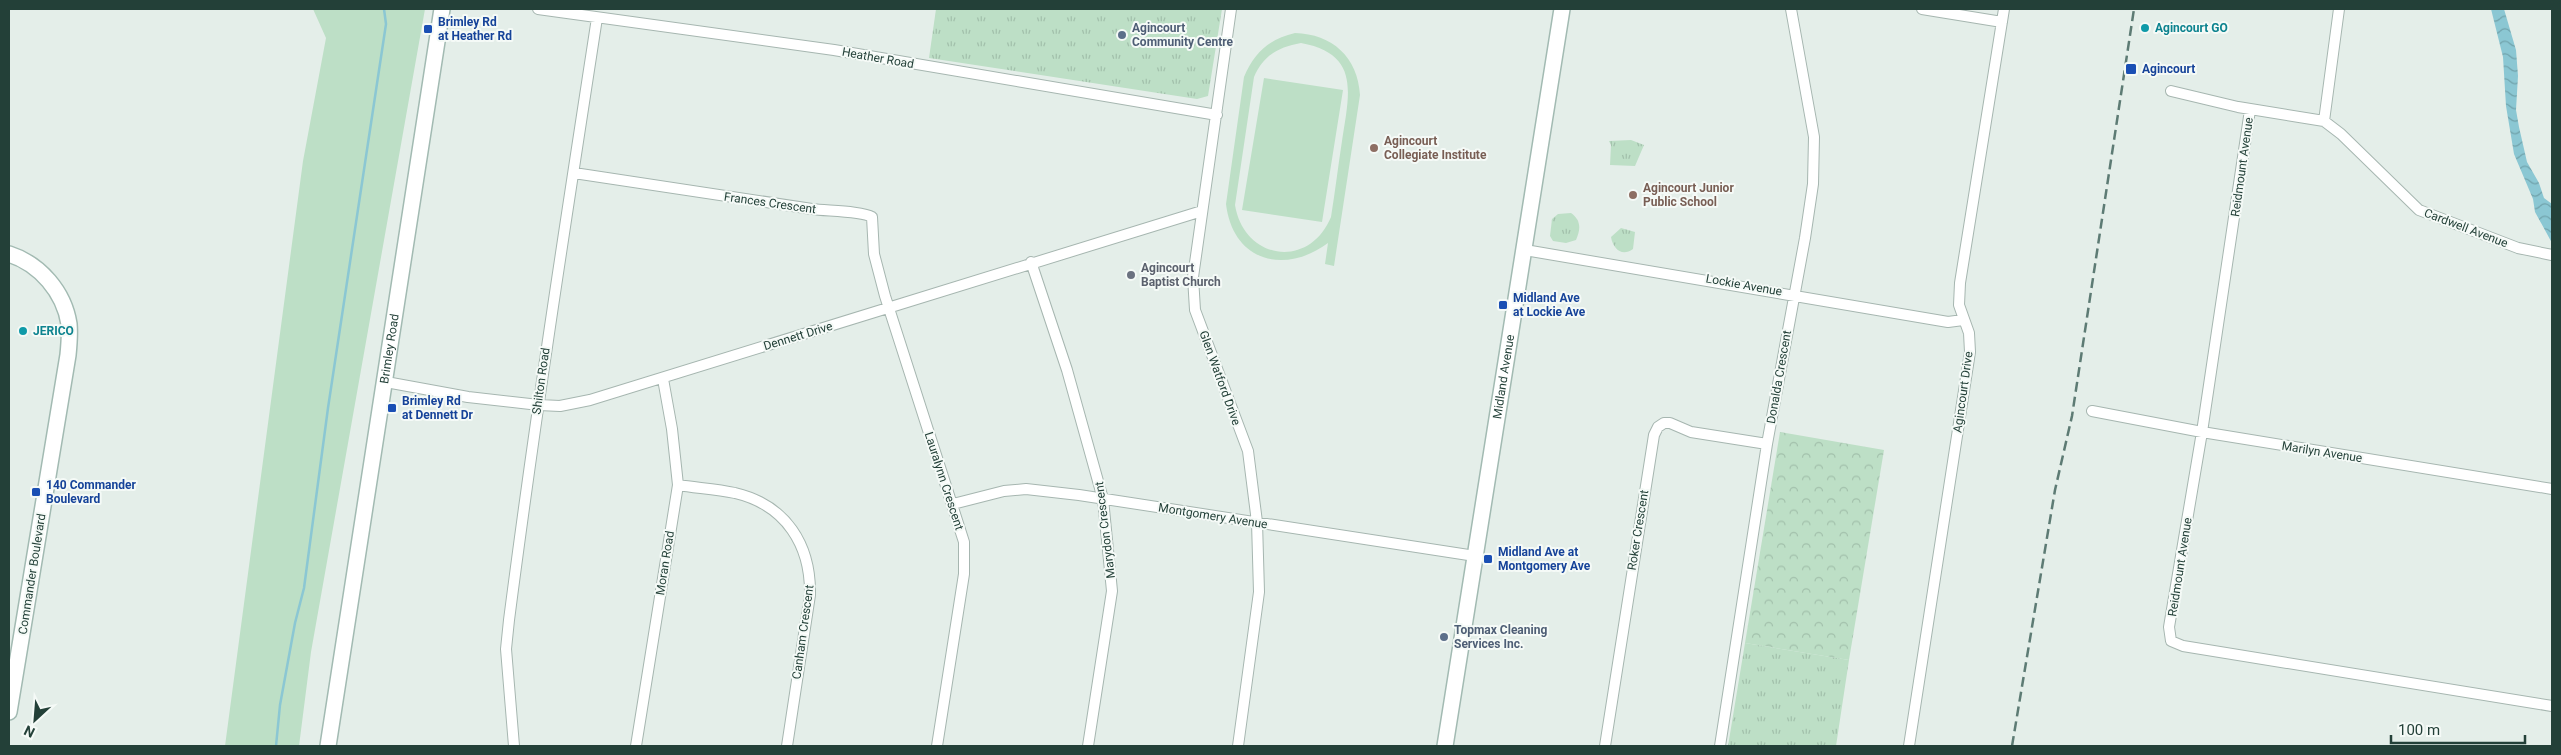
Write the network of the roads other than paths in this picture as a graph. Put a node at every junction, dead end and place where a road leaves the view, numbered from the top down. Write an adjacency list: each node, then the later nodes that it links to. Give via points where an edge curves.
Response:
1 (442, 9): 25 (main road, Brimley Road)
2 (538, 9): 9 (street, Heather Road)
3 (1231, 9): 13 (street, Glen Watford Drive)
4 (1562, 9): 17 (main road, Midland Avenue)
5 (1790, 9): 21 (street, Donalda Crescent, via 1816,149 1806,238)
6 (1922, 9): 10 (street)
7 (2004, 9): 10 (street, Agincourt Drive)
8 (2340, 9): 14 (street)
9 (597, 18): 13 (street, Heather Road, via 834,50); 15 (street, Shilton Road)
10 (2002, 22): 23 (street, Agincourt Drive, via 1963,257 1959,305)
11 (2171, 91): 12 (street)
12 (2250, 110): 14 (street); 28 (street, Reidmount Avenue)
13 (1217, 115): 16 (street, Glen Watford Drive)
14 (2324, 121): 19 (street, Cardwell Avenue, via 2419,210 2518,248)
15 (574, 173): 22 (street, Frances Crescent, via 812,209 865,213 872,217 874,254); 26 (street, Shilton Road)
16 (1202, 211): 20 (street, Dennett Drive); 34 (street, Glen Watford Drive, via 1193,277 1196,310 1248,451)
17 (1524, 250): 21 (street, Lockie Avenue); 35 (main road, Midland Avenue)
18 (9, 254): 37 (main road, Commander Boulevard, via 29,263 52,284 61,298 69,324 68,355)
19 (2549, 254)
20 (1031, 262): 22 (street, Dennett Drive); 32 (street, Marydon Crescent, via 1067,370)
21 (1794, 294): 23 (street, Lockie Avenue, via 1948,322); 29 (street, Donalda Crescent)
22 (889, 308): 24 (street, Dennett Drive); 33 (street, Lauralynn Crescent)
23 (1963, 320): 48 (street, Agincourt Drive, via 1969,333 1970,352)
24 (663, 380): 26 (street, Dennett Drive, via 590,400 560,406); 30 (street, Moran Road)
25 (386, 382): 26 (street, Dennett Drive); 38 (main road, Brimley Road)
26 (538, 406): 39 (street, Shilton Road, via 506,649)
27 (2092, 411): 28 (street, Marilyn Avenue)
28 (2202, 432): 31 (street, Marilyn Avenue); 36 (street, Reidmount Avenue, via 2169,627 2171,641 2183,646)
29 (1767, 444): 46 (street, Roker Crescent, via 1691,432 1670,423 1658,427 1654,435); 47 (street, Donalda Crescent)
30 (678, 485): 40 (street, Moran Road); 41 (street, Canham Crescent, via 735,493 756,500 782,517 800,539 811,576 810,595)
31 (2552, 489)
32 (1103, 499): 33 (street, Montgomery Avenue, via 1026,489); 34 (street, Montgomery Avenue); 43 (street, Marydon Crescent, via 1112,590)
33 (953, 504): 42 (street, Lauralynn Crescent, via 964,542 964,574)
34 (1257, 522): 35 (street, Montgomery Avenue); 44 (street, Glen Watford Drive, via 1259,592)
35 (1474, 556): 45 (main road, Midland Avenue)
36 (2552, 706)
37 (9, 712)
38 (328, 746)
39 (514, 746)
40 (636, 746)
41 (787, 746)
42 (937, 746)
43 (1088, 746)
44 (1238, 746)
45 (1445, 746)
46 (1605, 746)
47 (1720, 746)
48 (1909, 746)

